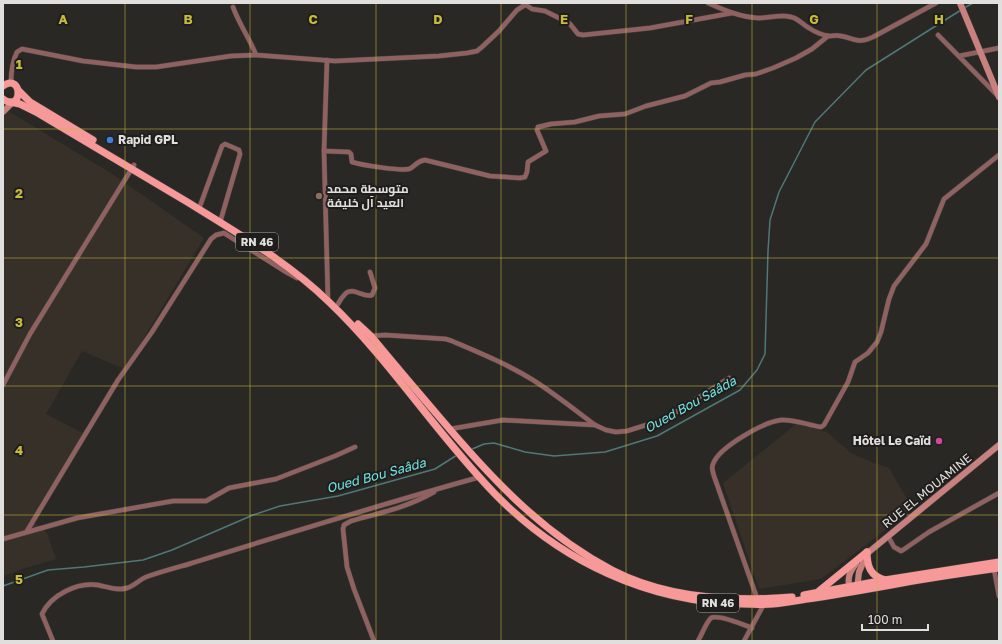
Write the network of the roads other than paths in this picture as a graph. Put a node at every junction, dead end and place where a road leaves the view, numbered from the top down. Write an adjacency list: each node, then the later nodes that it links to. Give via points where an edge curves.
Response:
1 (708, 3): 6 (street)
2 (936, 3): 8 (street, via 865,41)
3 (960, 3): 10 (main road)
4 (524, 4): 6 (street, via 563,20 578,34 583,35 650,28); 13 (street, via 477,51 440,56)
5 (233, 7): 11 (street)
6 (732, 13): 8 (street, via 759,18 793,17 810,29)
7 (938, 35): 12 (street)
8 (828, 36): 19 (street, via 796,58 756,74 711,83 685,96 624,114 538,127 546,151 528,162 525,177 490,176 425,160 408,169 381,168 352,162 349,152)
9 (999, 48): 10 (street)
10 (979, 52): 12 (street); 16 (main road)
11 (256, 55): 13 (street); 14 (street, via 136,67 83,61 22,49 14,57)
12 (959, 56): 16 (street)
13 (327, 60): 19 (street)
14 (6, 84): 15 (main road, via 16,86)
15 (19, 91): 17 (main road, via 19,96); 21 (main road, RN 46, via 30,102)
16 (999, 97)
17 (10, 101): 18 (main road); 21 (main road, RN 46, via 36,112)
18 (3, 112)
19 (324, 151): 26 (street)
20 (999, 155): 48 (street, via 944,199 926,244 894,286 877,342 868,353 855,362 848,382 824,425 821,427 782,420 770,423 740,438 714,461 714,476)
21 (132, 167): 22 (main road, RN 46); 25 (main road, RN 46, via 222,223); 30 (street, via 30,334)
22 (200, 206): 23 (main road, RN 46); 23 (street, via 222,146 225,144 239,149 240,154)
23 (221, 219): 26 (main road, RN 46, via 302,273)
24 (370, 272): 27 (street, via 375,288 372,295 351,291)
25 (307, 282): 26 (main road, RN 46); 38 (street, via 286,272 224,233 211,239 118,380)
26 (328, 298): 27 (main road, RN 46); 35 (main road, RN 46, via 361,333)
27 (338, 304): 28 (main road, RN 46)
28 (370, 336): 31 (street, via 452,341 534,380); 32 (main road, RN 46)
29 (729, 378): 31 (street, via 659,421 616,432)
30 (3, 386)
31 (595, 425): 32 (street, via 503,420)
32 (450, 429): 48 (main road, RN 46, via 479,463 542,525 569,545 613,570 654,586 682,593 719,598)
33 (999, 445): 39 (main road, RUE EL MOUAMINE)
34 (355, 447): 38 (street, via 276,479 229,488 206,501 173,501 77,518)
35 (477, 474): 36 (street); 49 (main road, RN 46, via 535,530 564,550 612,576 652,591 683,598 720,604)
36 (439, 488): 51 (street, via 158,573 129,587 120,589 86,585 67,591 50,602 42,614); 52 (street, via 420,500 344,524 347,567)
37 (999, 493): 39 (street, via 901,551 896,549)
38 (27, 531): 40 (street)
39 (888, 536): 41 (main road, RUE EL MOUAMINE)
40 (3, 539)
41 (868, 552): 44 (main road, via 867,563 872,572); 45 (main road); 45 (main road, RUE EL MOUAMINE, via 849,573 848,583); 46 (main road)
42 (999, 562): 44 (main road, RN 46)
43 (996, 568): 45 (main road, RN 46); 47 (street)
44 (885, 580): 45 (main road, RN 46)
45 (853, 590): 46 (main road, RN 46); 49 (main road, RN 46)
46 (816, 593): 48 (main road, RN 46, via 795,597)
47 (999, 596)
48 (757, 598)
49 (764, 604): 50 (street)
50 (752, 628): 53 (street, via 722,618 713,618 709,620); 54 (street)
51 (53, 641)
52 (374, 641)
53 (698, 641)
54 (744, 641)

